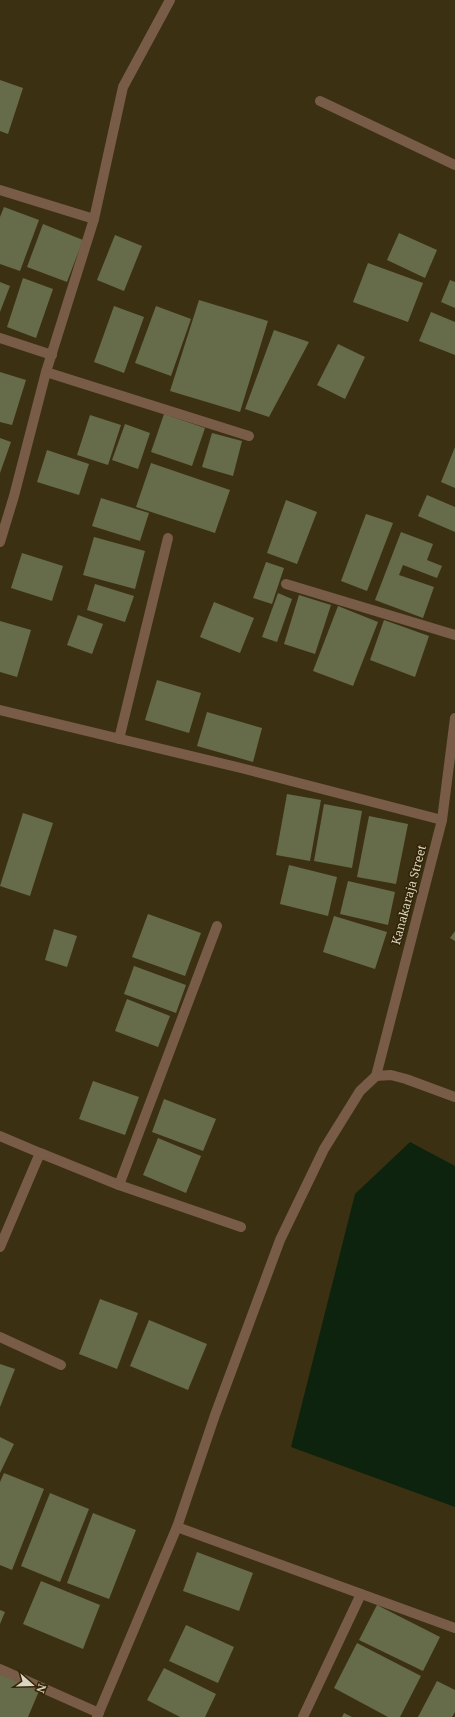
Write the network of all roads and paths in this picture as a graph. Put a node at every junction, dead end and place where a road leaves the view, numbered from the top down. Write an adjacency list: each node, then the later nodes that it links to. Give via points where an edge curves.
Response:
1 (170, 0): 5 (street, via 122,87)
2 (320, 101): 3 (street)
3 (455, 165)
4 (0, 190): 5 (street)
5 (94, 219): 7 (street)
6 (0, 338): 7 (street)
7 (52, 355): 8 (street)
8 (46, 372): 9 (street); 11 (street)
9 (249, 436)
10 (168, 538): 16 (street)
11 (0, 542)
12 (286, 584): 13 (street)
13 (455, 635)
14 (0, 710): 16 (street)
15 (455, 718): 17 (street, Kanakaraja Street)
16 (119, 739): 18 (street)
17 (451, 780): 18 (street, Kanakaraja Street)
18 (442, 820): 20 (street, Kanakaraja Street)
19 (217, 926): 24 (street)
20 (376, 1076): 21 (street, via 391,1075); 29 (street, via 360,1091 324,1149 280,1240 215,1415)
21 (455, 1097)
22 (0, 1136): 23 (street)
23 (40, 1152): 24 (street); 26 (street)
24 (119, 1185): 25 (street)
25 (241, 1227)
26 (0, 1247)
27 (0, 1337): 28 (street)
28 (61, 1365)
29 (177, 1527): 30 (street); 33 (street)
30 (361, 1594): 31 (street); 34 (street)
31 (455, 1628)
32 (0, 1669): 33 (street)
33 (98, 1715)
34 (303, 1717)

